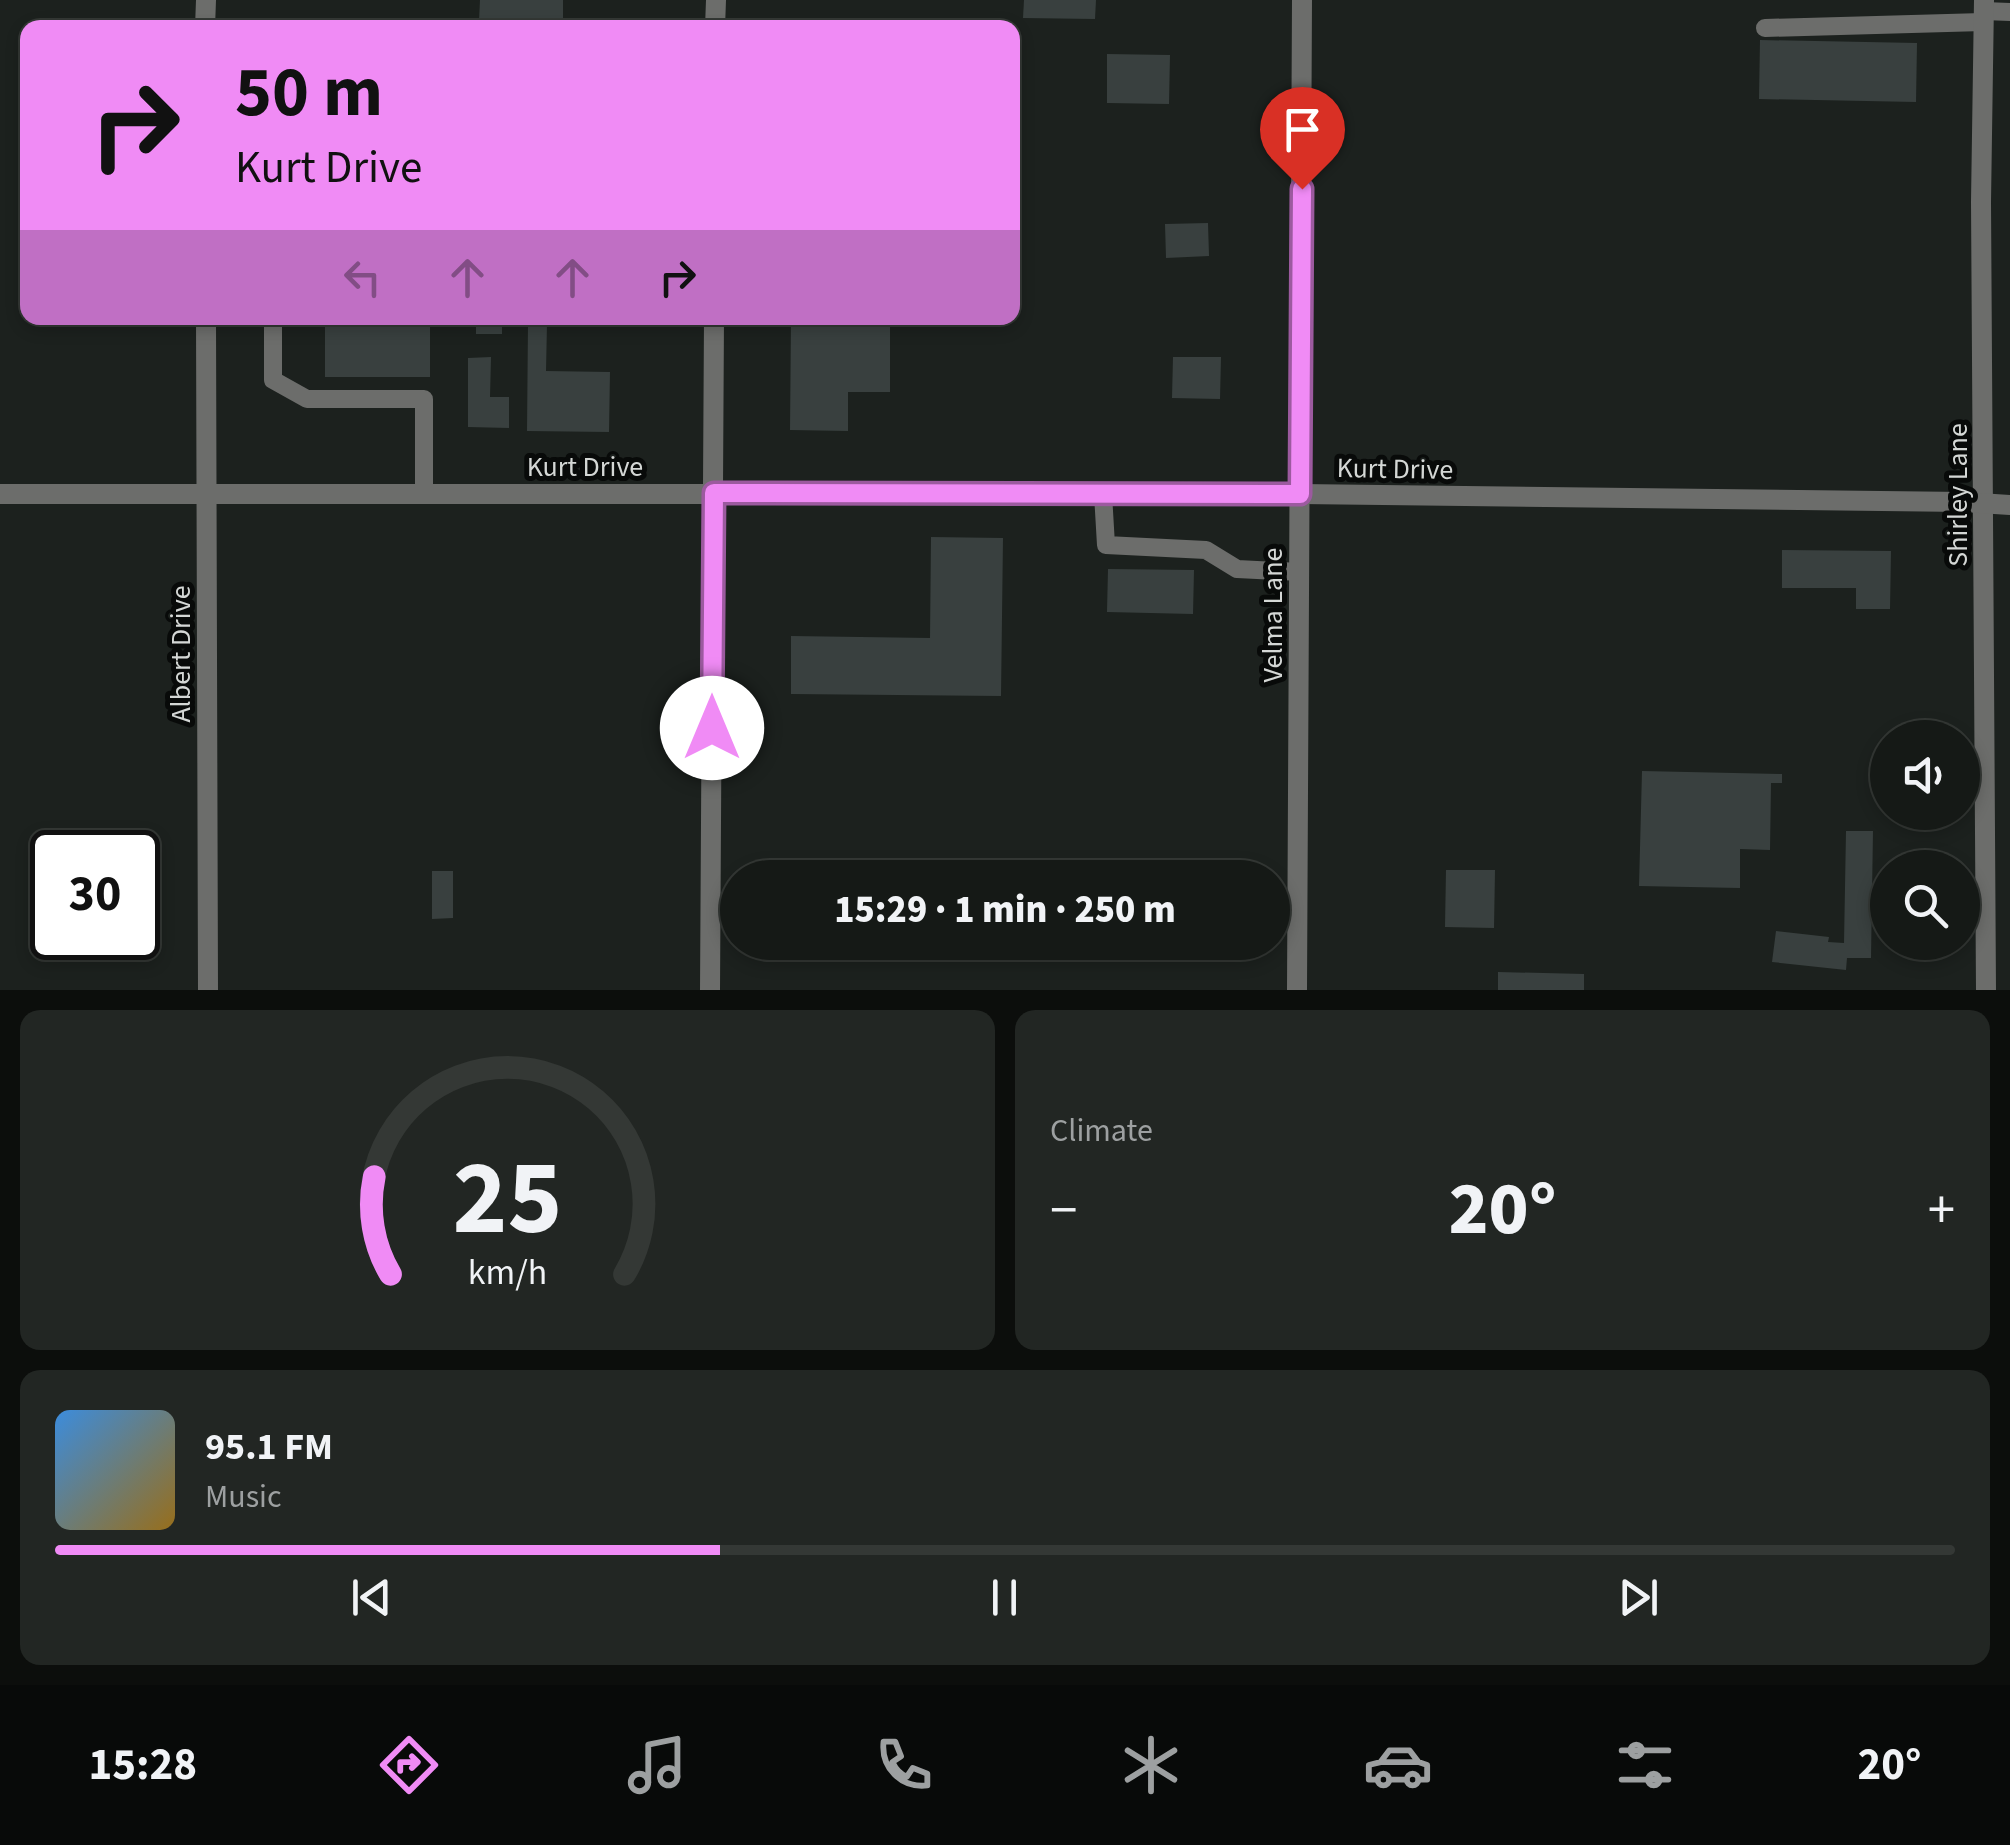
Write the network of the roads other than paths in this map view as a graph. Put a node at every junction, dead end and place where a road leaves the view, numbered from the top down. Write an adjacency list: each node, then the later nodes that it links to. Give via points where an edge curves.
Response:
1 (1302, 0): 12 (street, Velma Lane)
2 (1984, 11): 3 (lane); 4 (lane); 14 (street, Shirley Lane)
3 (2010, 12)
4 (1765, 28)
5 (206, 325): 13 (street, Albert Drive)
6 (273, 325): 10 (lane, via 273,380 307,399 424,399)
7 (714, 325): 8 (street)
8 (714, 493): 10 (street, Kurt Drive); 11 (street, Kurt Drive); 18 (street)
9 (0, 494): 13 (street, Kurt Drive)
10 (424, 494): 13 (street, Kurt Drive)
11 (1103, 494): 12 (street, Kurt Drive); 16 (lane, via 1106,545 1206,550 1237,569)
12 (1300, 494): 14 (street, Kurt Drive); 16 (street, Velma Lane)
13 (208, 496): 17 (street, Albert Drive)
14 (1985, 505): 15 (street, Kurt Drive); 20 (street, Shirley Lane)
15 (2010, 505)
16 (1300, 572): 19 (street, Velma Lane)
17 (208, 990)
18 (710, 990)
19 (1297, 990)
20 (1986, 990)

